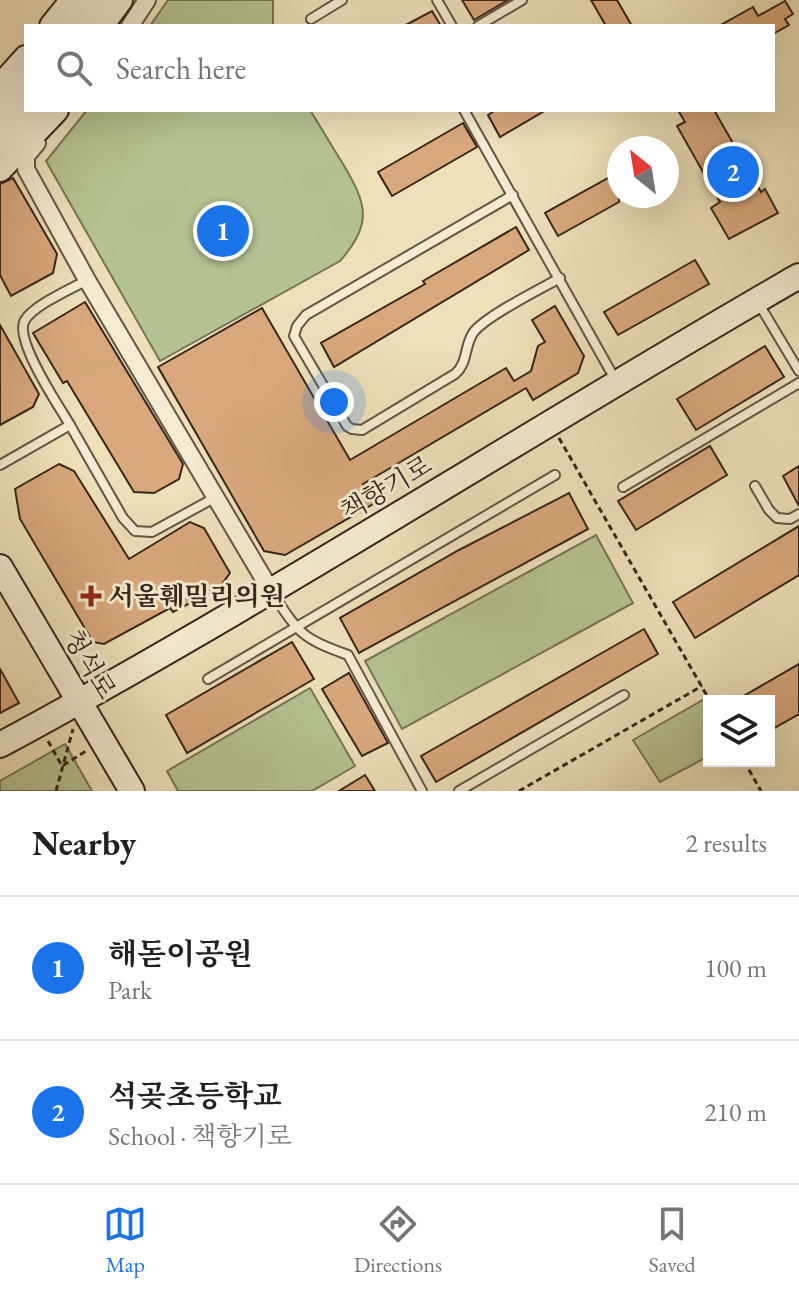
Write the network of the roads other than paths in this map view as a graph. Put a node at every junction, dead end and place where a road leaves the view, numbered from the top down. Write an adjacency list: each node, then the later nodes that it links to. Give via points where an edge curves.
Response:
1 (73, 0): 10 (street)
2 (97, 0): 11 (street)
3 (120, 0): 12 (street)
4 (139, 0): 13 (street)
5 (147, 0): 14 (street)
6 (342, 0): 9 (lane)
7 (437, 0): 15 (lane)
8 (522, 0): 16 (lane)
9 (311, 19)
10 (54, 24)
11 (79, 24)
12 (102, 24)
13 (122, 24)
14 (131, 24)
15 (451, 24)
16 (481, 24)
17 (24, 60): 18 (street)
18 (0, 87)
19 (24, 90): 24 (street)
20 (30, 112): 25 (street)
21 (54, 112): 26 (street)
22 (65, 112): 30 (street, via 24,162)
23 (465, 112): 27 (lane)
24 (0, 115)
25 (0, 143)
26 (0, 169)
27 (513, 195): 29 (lane); 29 (lane, via 306,315 294,336 347,426 362,430 455,374 480,326)
28 (799, 276): 31 (street, 책향기로)
29 (560, 278): 33 (lane)
30 (87, 280): 35 (lane, via 34,311 22,326 25,345); 40 (street)
31 (757, 300): 32 (lane); 33 (street, 책향기로)
32 (799, 371)
33 (617, 382): 43 (street, 책향기로)
34 (799, 383): 39 (lane)
35 (70, 425): 36 (lane); 40 (lane, via 135,531 152,532)
36 (0, 465)
37 (555, 475): 44 (lane)
38 (755, 486): 41 (lane, via 777,518)
39 (623, 487)
40 (216, 497): 43 (street)
41 (799, 514)
42 (0, 567): 47 (street, 청석로)
43 (271, 591): 44 (lane); 47 (street, 책향기로)
44 (295, 627): 45 (lane); 50 (lane, via 311,641 348,655)
45 (208, 679)
46 (624, 695): 51 (lane)
47 (80, 702): 48 (street, 책향기로); 49 (street, 청석로)
48 (0, 745)
49 (132, 791)
50 (422, 791)
51 (459, 791)

